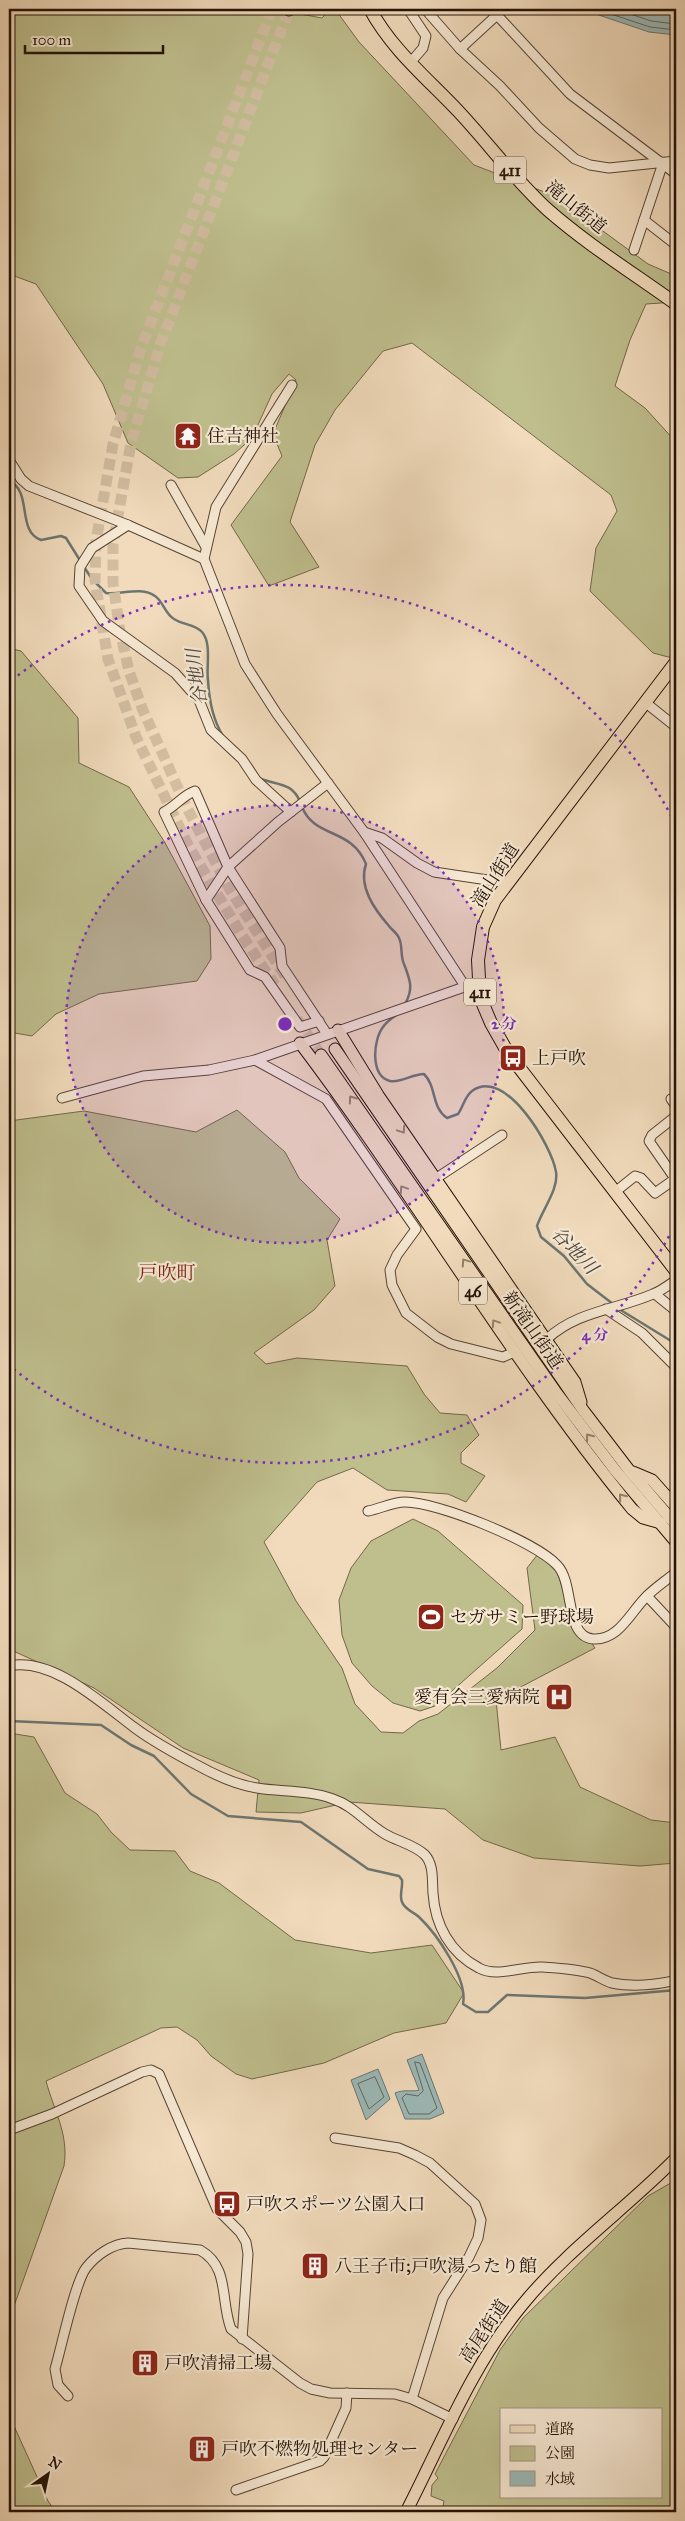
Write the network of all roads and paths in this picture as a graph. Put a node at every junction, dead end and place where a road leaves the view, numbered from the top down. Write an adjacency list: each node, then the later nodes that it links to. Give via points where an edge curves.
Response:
1 (370, 9): 5 (highway, 滝山街道 / 411)
2 (408, 9): 5 (street, via 426,36 423,48)
3 (425, 9): 4 (street)
4 (460, 49): 7 (street, via 539,128 575,158 590,165 610,168); 7 (street, via 496,15 570,94)
5 (410, 63): 12 (highway, 滝山街道 / 411, via 459,111 514,176 549,210)
6 (676, 161): 7 (street)
7 (661, 162): 8 (street); 9 (street)
8 (676, 174)
9 (644, 220): 10 (street); 11 (street)
10 (676, 244)
11 (634, 250)
12 (676, 304)
13 (292, 385): 17 (street, via 216,506)
14 (9, 460): 16 (street, via 29,486)
15 (171, 485): 17 (street)
16 (128, 525): 18 (street); 23 (street, via 95,545 82,563 79,586 103,621 175,673 202,706 211,730 242,759 256,780)
17 (206, 548): 18 (street)
18 (204, 559): 22 (street, via 245,664)
19 (676, 662): 20 (highway, 滝山街道 / 411)
20 (646, 703): 21 (street); 26 (highway, 滝山街道 / 411)
21 (676, 727)
22 (328, 783): 23 (street); 24 (street)
23 (291, 812): 25 (street)
24 (364, 832): 26 (street, via 382,838 434,872); 29 (street)
25 (228, 867): 27 (street); 27 (street, via 195,791 164,812); 30 (street, via 280,948 282,966)
26 (508, 883): 28 (highway, 滝山街道 / 411, via 492,906 484,927 478,952)
27 (206, 900): 30 (street, via 250,970 265,977 300,1027)
28 (478, 982): 29 (street); 41 (highway, 滝山街道 / 411, via 487,1015 508,1053)
29 (465, 986): 31 (street)
30 (319, 1021): 31 (street)
31 (332, 1032): 32 (street); 39 (main road, 46, one-way to 39)
32 (300, 1043): 35 (street); 42 (main road, 46, one-way to 32)
33 (335, 1049): 52 (main road, 新滝山街道 / 46)
34 (321, 1055): 56 (main road, 新滝山街道 / 46, one-way to 34, via 554,1391)
35 (255, 1060): 36 (street, via 208,1070 143,1076); 43 (street, via 326,1099)
36 (62, 1098)
37 (676, 1116): 40 (street, via 649,1141)
38 (502, 1135): 39 (street)
39 (435, 1179): 49 (main road, 46)
40 (676, 1180): 41 (street, via 655,1193 635,1176)
41 (615, 1192): 44 (highway, 滝山街道 / 411)
42 (425, 1222): 43 (street); 50 (main road, 46, one-way to 42)
43 (416, 1230): 50 (street, via 390,1270 392,1285 406,1313 451,1344 503,1357)
44 (676, 1271)
45 (676, 1280): 46 (street)
46 (655, 1294): 47 (street); 48 (street)
47 (608, 1308): 49 (street, via 575,1319); 51 (street, via 642,1332)
48 (676, 1311)
49 (546, 1339): 52 (main road, 46, via 575,1382)
50 (514, 1352): 56 (main road, 46, one-way to 50, via 643,1518 632,1509 558,1415)
51 (676, 1367)
52 (583, 1410): 53 (main road, 新滝山街道 / 46)
53 (629, 1470): 54 (main road, 46, via 652,1480); 57 (main road, 新滝山街道 / 46)
54 (676, 1507)
55 (368, 1511): 60 (street, via 404,1502 434,1507 516,1538 540,1551 559,1566 570,1590 572,1621 586,1637 593,1639 610,1635)
56 (661, 1523): 58 (main road, 新滝山街道 / 46)
57 (676, 1525)
58 (676, 1542)
59 (676, 1572): 60 (street)
60 (647, 1596): 61 (street)
61 (676, 1627)
62 (9, 1666): 63 (street, via 20,1663 53,1672 118,1713 135,1728 220,1777 254,1788 310,1794 343,1802 385,1834 423,1853 432,1868 437,1918 444,1934 463,1959 480,1969 491,1972 541,1967 590,1973 612,1983 627,1984)
63 (676, 1980)
64 (9, 2130): 67 (street, via 52,2114 142,2072 151,2070 159,2074 217,2209 246,2242)
65 (334, 2138): 70 (street, via 399,2148 415,2154 430,2163 475,2204 481,2220 478,2238 469,2257 443,2298)
66 (676, 2158): 71 (main road, 高尾街道, via 528,2297 489,2352)
67 (242, 2339): 68 (street, via 300,2384 330,2393); 69 (street, via 231,2329 220,2271 209,2255 200,2250 117,2244 86,2268 80,2279 55,2370 58,2385)
68 (347, 2393): 70 (street, via 378,2392); 72 (street, via 346,2408 320,2461)
69 (68, 2396)
70 (412, 2399): 71 (street)
71 (453, 2420): 73 (main road, 高尾街道)
72 (236, 2490)
73 (406, 2512)

